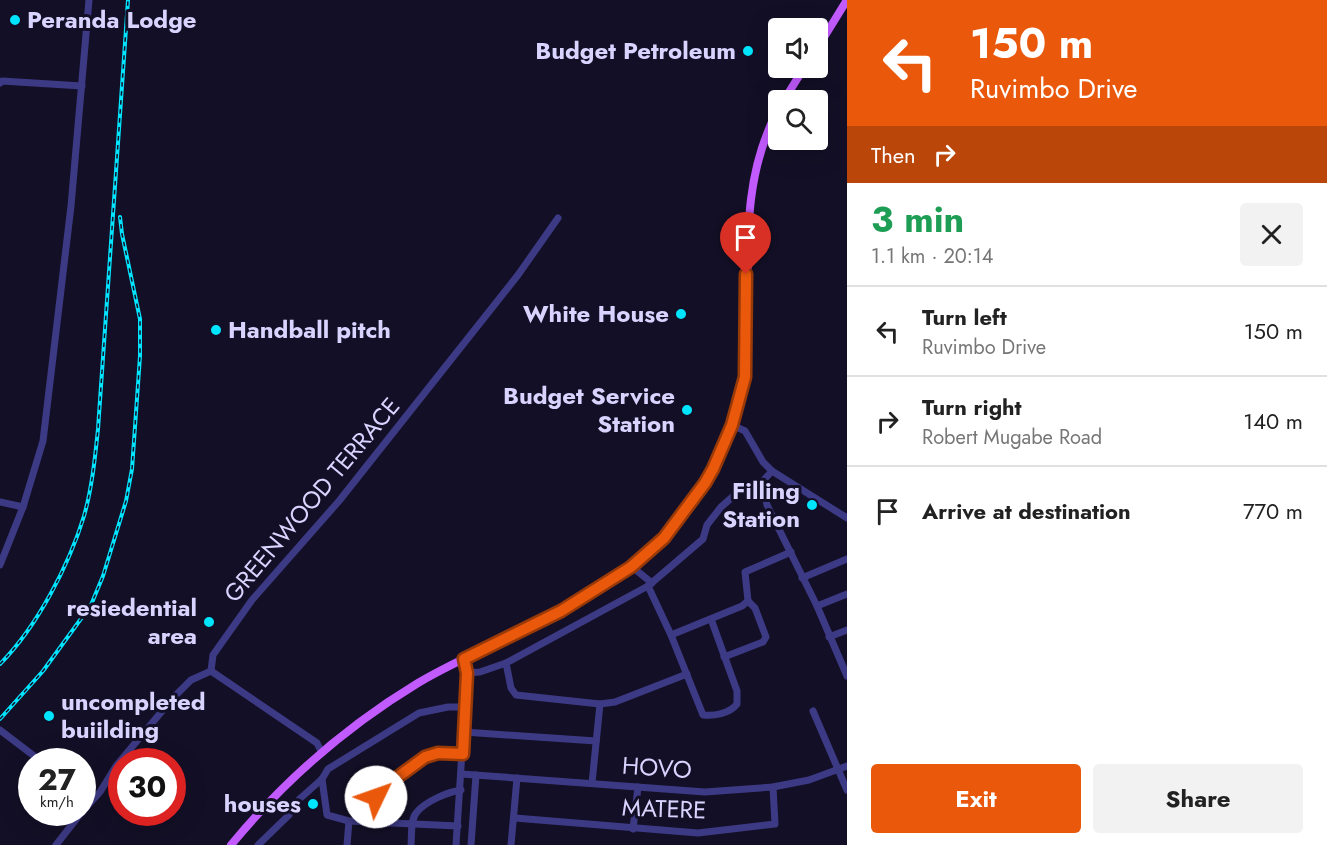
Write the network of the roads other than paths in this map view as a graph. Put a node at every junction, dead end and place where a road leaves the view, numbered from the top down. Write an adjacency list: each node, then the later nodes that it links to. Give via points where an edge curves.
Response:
1 (88, 0): 5 (street)
2 (847, 0): 3 (main road)
3 (828, 31)
4 (0, 83): 5 (street)
5 (82, 86): 12 (street, via 43,441)
6 (768, 135): 8 (main road, via 752,185 746,257 745,377)
7 (558, 218): 31 (street, GREENWOOD TERRACE, via 518,275 339,501 252,600 213,655)
8 (732, 425): 9 (street, via 745,431); 17 (main road, via 705,483 664,538)
9 (772, 471): 10 (street); 13 (street)
10 (762, 482): 14 (street, via 767,504); 19 (street, via 737,493 707,525 703,539)
11 (0, 502): 12 (street)
12 (23, 507): 16 (street)
13 (847, 518)
14 (791, 552): 18 (street); 21 (street, via 744,572)
15 (847, 559): 18 (street)
16 (0, 565)
17 (631, 567): 19 (street); 28 (main road, via 561,611)
18 (802, 579): 22 (street)
19 (650, 584): 25 (street); 29 (street)
20 (847, 594): 22 (street)
21 (748, 601): 23 (street); 27 (street, via 755,608 766,637 763,642)
22 (817, 606): 26 (street)
23 (711, 619): 25 (street); 27 (street)
24 (847, 630): 26 (street)
25 (671, 634): 33 (street)
26 (830, 637): 30 (street)
27 (724, 657): 33 (street, via 737,691 733,709 703,715)
28 (464, 659): 32 (street); 42 (main road, via 372,714)
29 (506, 663): 32 (street); 35 (street, via 516,696)
30 (845, 665): 34 (street)
31 (211, 671): 42 (street, via 317,744); 55 (street, via 191,680 173,698)
32 (467, 673): 36 (street)
33 (687, 674): 35 (street)
34 (847, 676)
35 (600, 704): 40 (street)
36 (464, 707): 39 (street); 49 (street, via 419,713 328,769)
37 (813, 711): 45 (street)
38 (0, 730): 41 (street)
39 (464, 732): 40 (street); 43 (street)
40 (596, 741): 50 (street)
41 (24, 748)
42 (322, 753): 64 (main road, via 263,807)
43 (463, 754): 46 (street); 58 (street, via 425,757 380,790)
44 (847, 766): 45 (street, HOVO)
45 (838, 769): 52 (street, HOVO); 54 (street)
46 (461, 774): 47 (street, HOVO); 53 (street)
47 (476, 775): 48 (street, HOVO); 69 (street)
48 (517, 778): 50 (street, HOVO); 56 (street)
49 (322, 779): 57 (street, via 327,815); 65 (street)
50 (592, 783): 51 (street, HOVO)
51 (638, 787): 52 (street, HOVO, via 705,792); 62 (street)
52 (773, 787): 62 (street, MATERE, via 775,824 698,833)
53 (461, 790): 59 (street, via 444,794 416,812); 61 (street)
54 (847, 790)
55 (96, 795)
56 (514, 818): 62 (street, MATERE); 70 (street)
57 (349, 821): 58 (street); 66 (street)
58 (373, 822): 59 (street)
59 (412, 824): 61 (street); 67 (street)
60 (71, 826): 63 (street)
61 (458, 826): 68 (street)
62 (633, 829)
63 (56, 845)
64 (231, 845)
65 (258, 845)
66 (346, 845)
67 (411, 845)
68 (456, 845)
69 (471, 845)
70 (511, 845)

